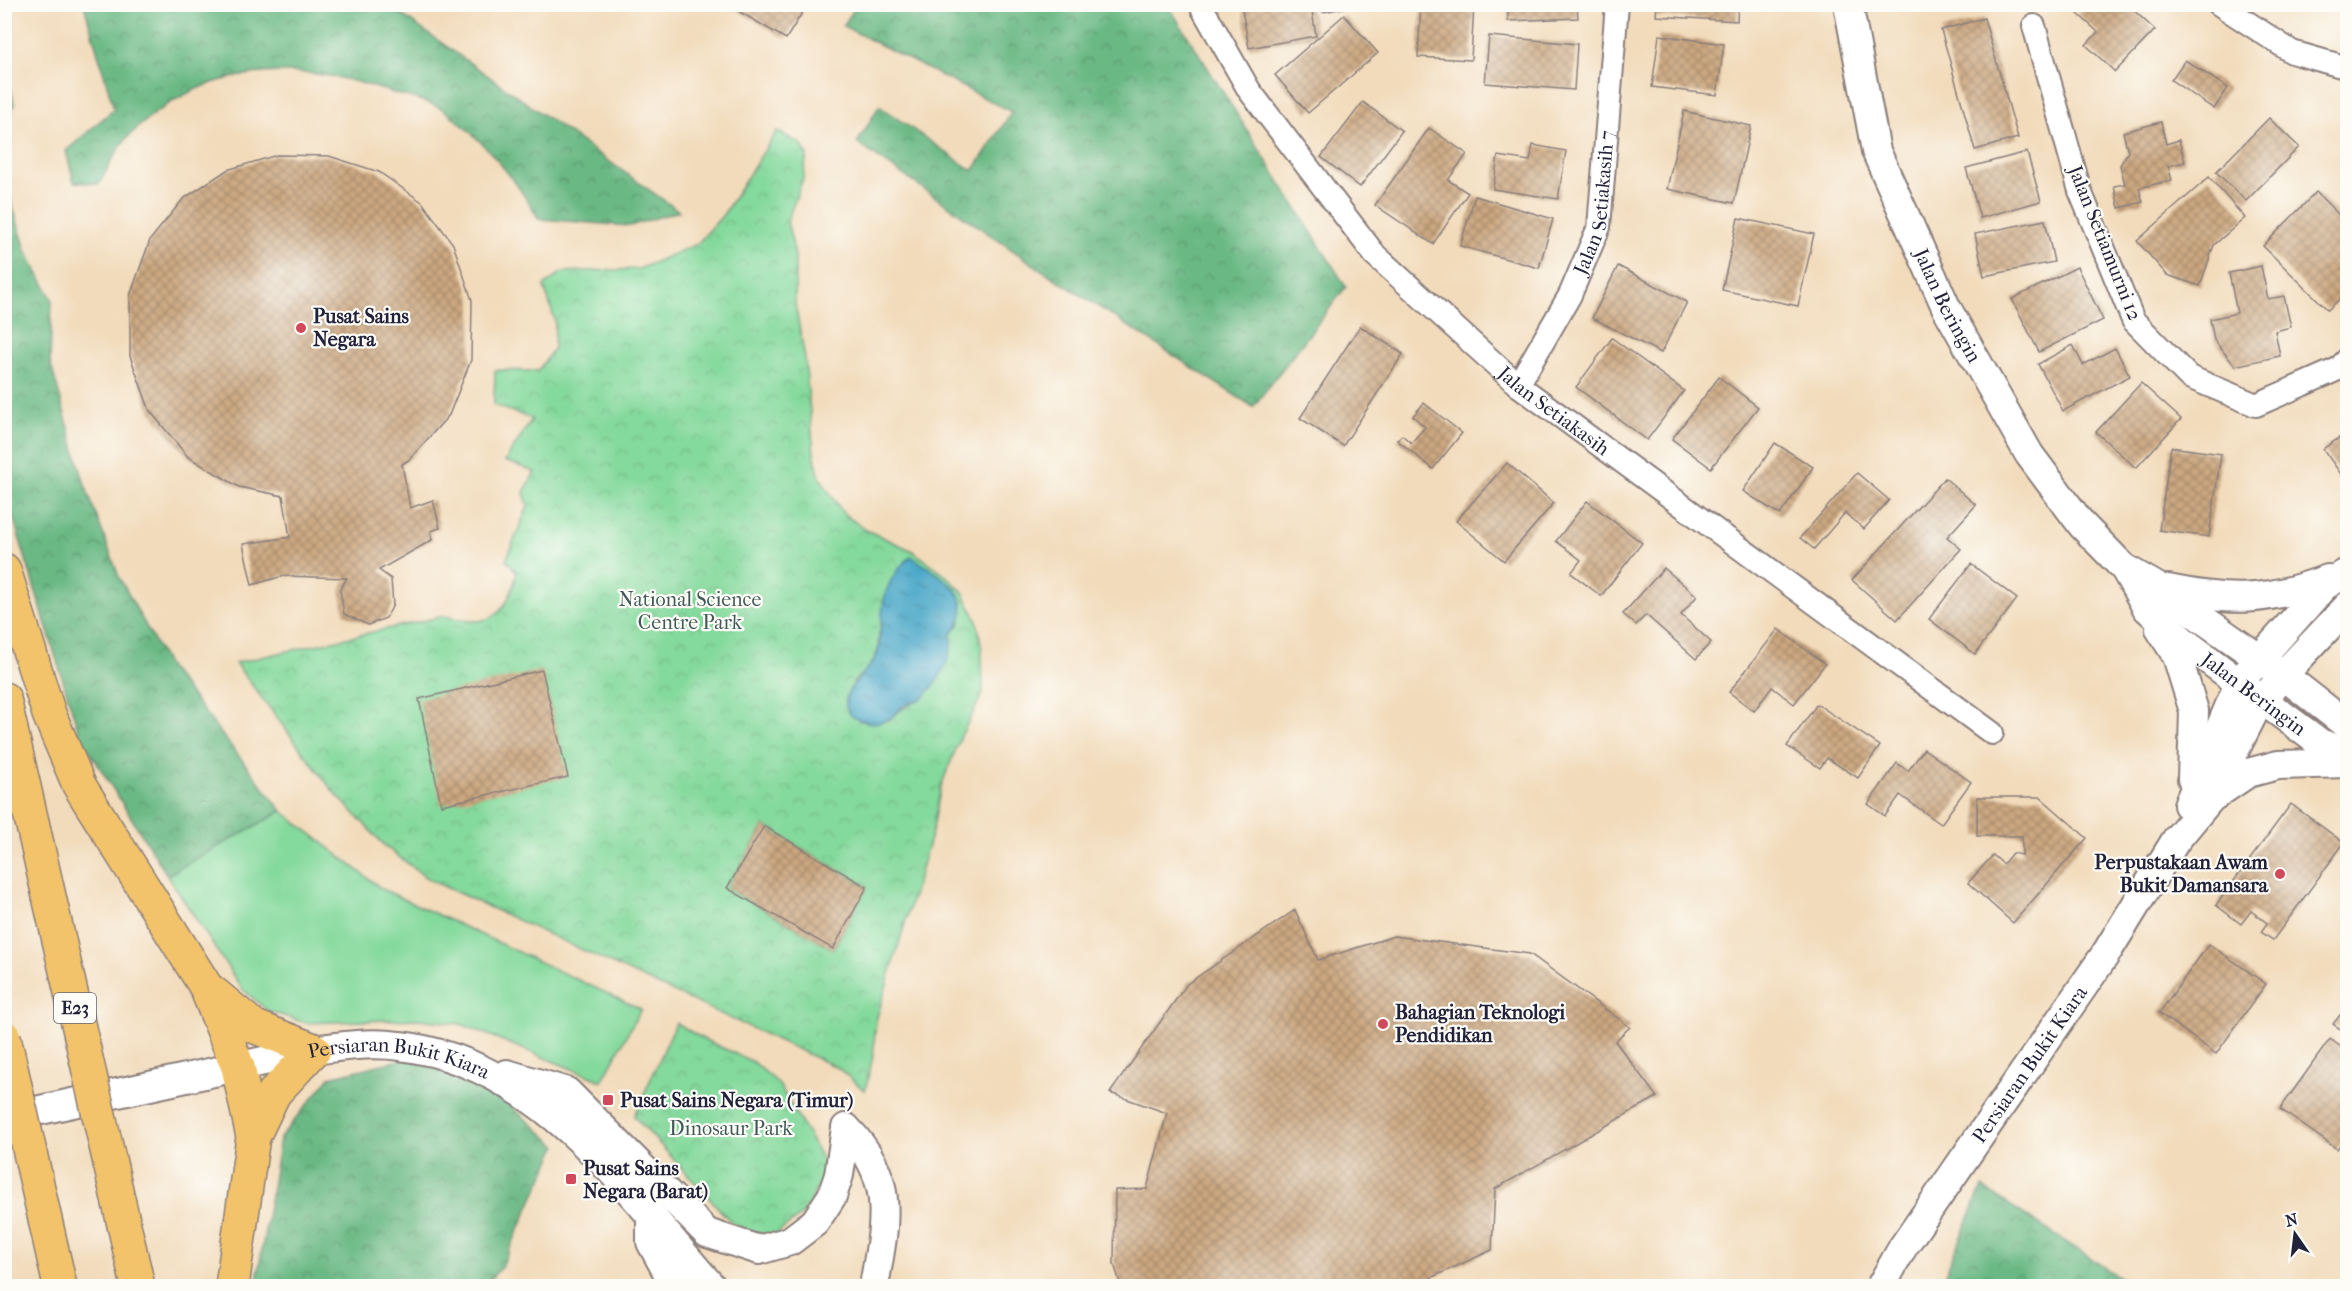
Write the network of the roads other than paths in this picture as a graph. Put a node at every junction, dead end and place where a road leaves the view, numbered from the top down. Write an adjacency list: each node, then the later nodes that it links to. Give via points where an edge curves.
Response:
1 (1200, 4): 8 (street, Jalan Setiakasih, via 1249,90 1375,255)
2 (1617, 4): 8 (street, Jalan Setiakasih 7, via 1599,227 1570,295)
3 (1848, 4): 11 (street, Jalan Beringin, via 1876,151 1946,307 2029,454 2082,525)
4 (2219, 4): 6 (street, via 2292,52)
5 (2034, 26): 7 (street, Jalan Setiamurni 12, via 2080,191 2133,320 2189,377 2256,405 2338,369)
6 (2348, 69)
7 (2348, 359)
8 (1518, 385): 19 (street, Jalan Setiakasih)
9 (4, 570): 23 (highway, via 49,714 79,784)
10 (2348, 572): 11 (street, via 2273,596 2239,600); 13 (street, Persiaran Bukit Kiara, via 2324,586)
11 (2152, 598): 13 (street, Jalan Beringin); 15 (street, Jalan Beringin, via 2183,641); 22 (street, via 2177,656 2194,711)
12 (2348, 606): 14 (street, Persiaran Bukit Kiara)
13 (2258, 657): 14 (street, Jalan Beringin); 15 (street, Persiaran Bukit Kiara)
14 (2283, 675): 17 (street, Persiaran Bukit Kiara); 18 (street, Jalan Beringin)
15 (2240, 681): 17 (street, Jalan Beringin); 22 (street, Persiaran Bukit Kiara)
16 (4, 699): 32 (highway, E23, bridge)
17 (2264, 699): 20 (street, Jalan Beringin, via 2320,743); 22 (street, Persiaran Bukit Kiara)
18 (2348, 726)
19 (1992, 732)
20 (2348, 754)
21 (2348, 764): 22 (street, via 2278,765 2248,773)
22 (2201, 796): 37 (street, Persiaran Bukit Kiara, via 2105,955 1903,1247)
23 (206, 987): 25 (highway, via 253,1026); 26 (highway)
24 (4, 1037): 31 (highway, bridge)
25 (314, 1050): 26 (street, Persiaran Bukit Kiara); 27 (street, Persiaran Bukit Kiara, via 359,1044 401,1046); 29 (highway, via 274,1093)
26 (238, 1067): 28 (street, Persiaran Bukit Kiara); 29 (highway)
27 (479, 1068): 30 (street, Persiaran Bukit Kiara, via 549,1112 618,1179); 36 (street, via 525,1077 567,1092 707,1233 759,1250 790,1241 815,1222 832,1196 839,1175 846,1128 861,1144 875,1169 884,1201 886,1220)
28 (4, 1118)
29 (253, 1137): 33 (highway)
30 (651, 1218): 34 (street, via 651,1242); 35 (street, Persiaran Bukit Kiara)
31 (60, 1287)
32 (138, 1287)
33 (232, 1287)
34 (675, 1287)
35 (711, 1287)
36 (874, 1287)
37 (1881, 1287)

